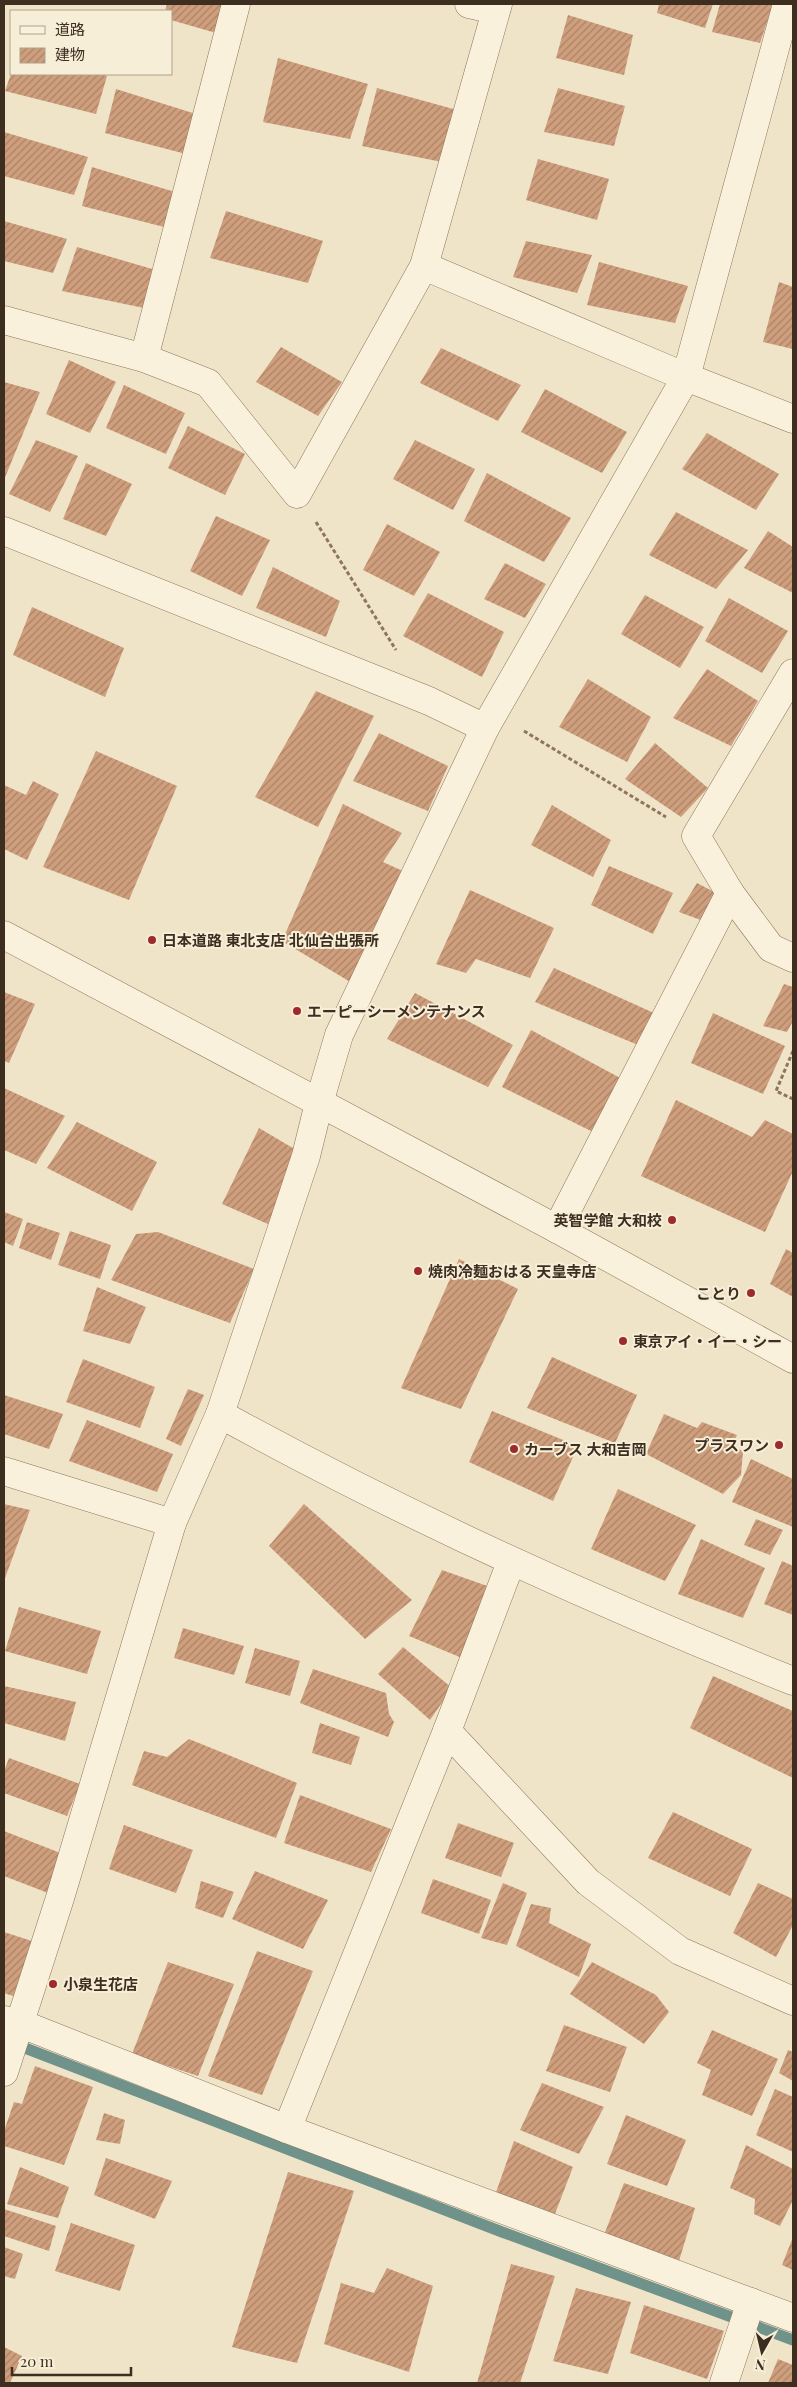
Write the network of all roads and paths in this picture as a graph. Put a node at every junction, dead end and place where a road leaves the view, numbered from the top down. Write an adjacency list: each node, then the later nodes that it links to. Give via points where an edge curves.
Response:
1 (236, 4): 7 (street)
2 (469, 4): 4 (street)
3 (787, 4): 8 (street)
4 (497, 7): 5 (street)
5 (424, 266): 8 (street); 10 (street)
6 (4, 320): 7 (street)
7 (144, 358): 10 (street, via 208,383)
8 (686, 377): 9 (street); 14 (street)
9 (793, 419)
10 (297, 494): 12 (path)
11 (4, 531): 14 (street, via 429,701)
12 (397, 651)
13 (793, 673): 15 (street)
14 (485, 728): 15 (path, via 517,728); 21 (street, via 339,1034)
15 (696, 836): 16 (street)
16 (730, 893): 18 (street, via 771,948); 22 (street)
17 (4, 935): 21 (street)
18 (793, 958)
19 (793, 1051): 20 (path, via 776,1091)
20 (793, 1099)
21 (319, 1103): 22 (street); 24 (street, via 306,1156)
22 (557, 1229): 23 (street)
23 (793, 1359)
24 (220, 1414): 26 (street); 27 (street)
25 (4, 1471): 26 (street)
26 (172, 1523): 31 (street, via 63,1888)
27 (510, 1562): 28 (street); 29 (street)
28 (793, 1681)
29 (447, 1731): 30 (street, via 588,1882 680,1951); 33 (street)
30 (793, 2001)
31 (14, 2023): 32 (street); 33 (street)
32 (4, 2070)
33 (288, 2129): 34 (street)
34 (750, 2304): 35 (street); 36 (street)
35 (793, 2318)
36 (724, 2383)

